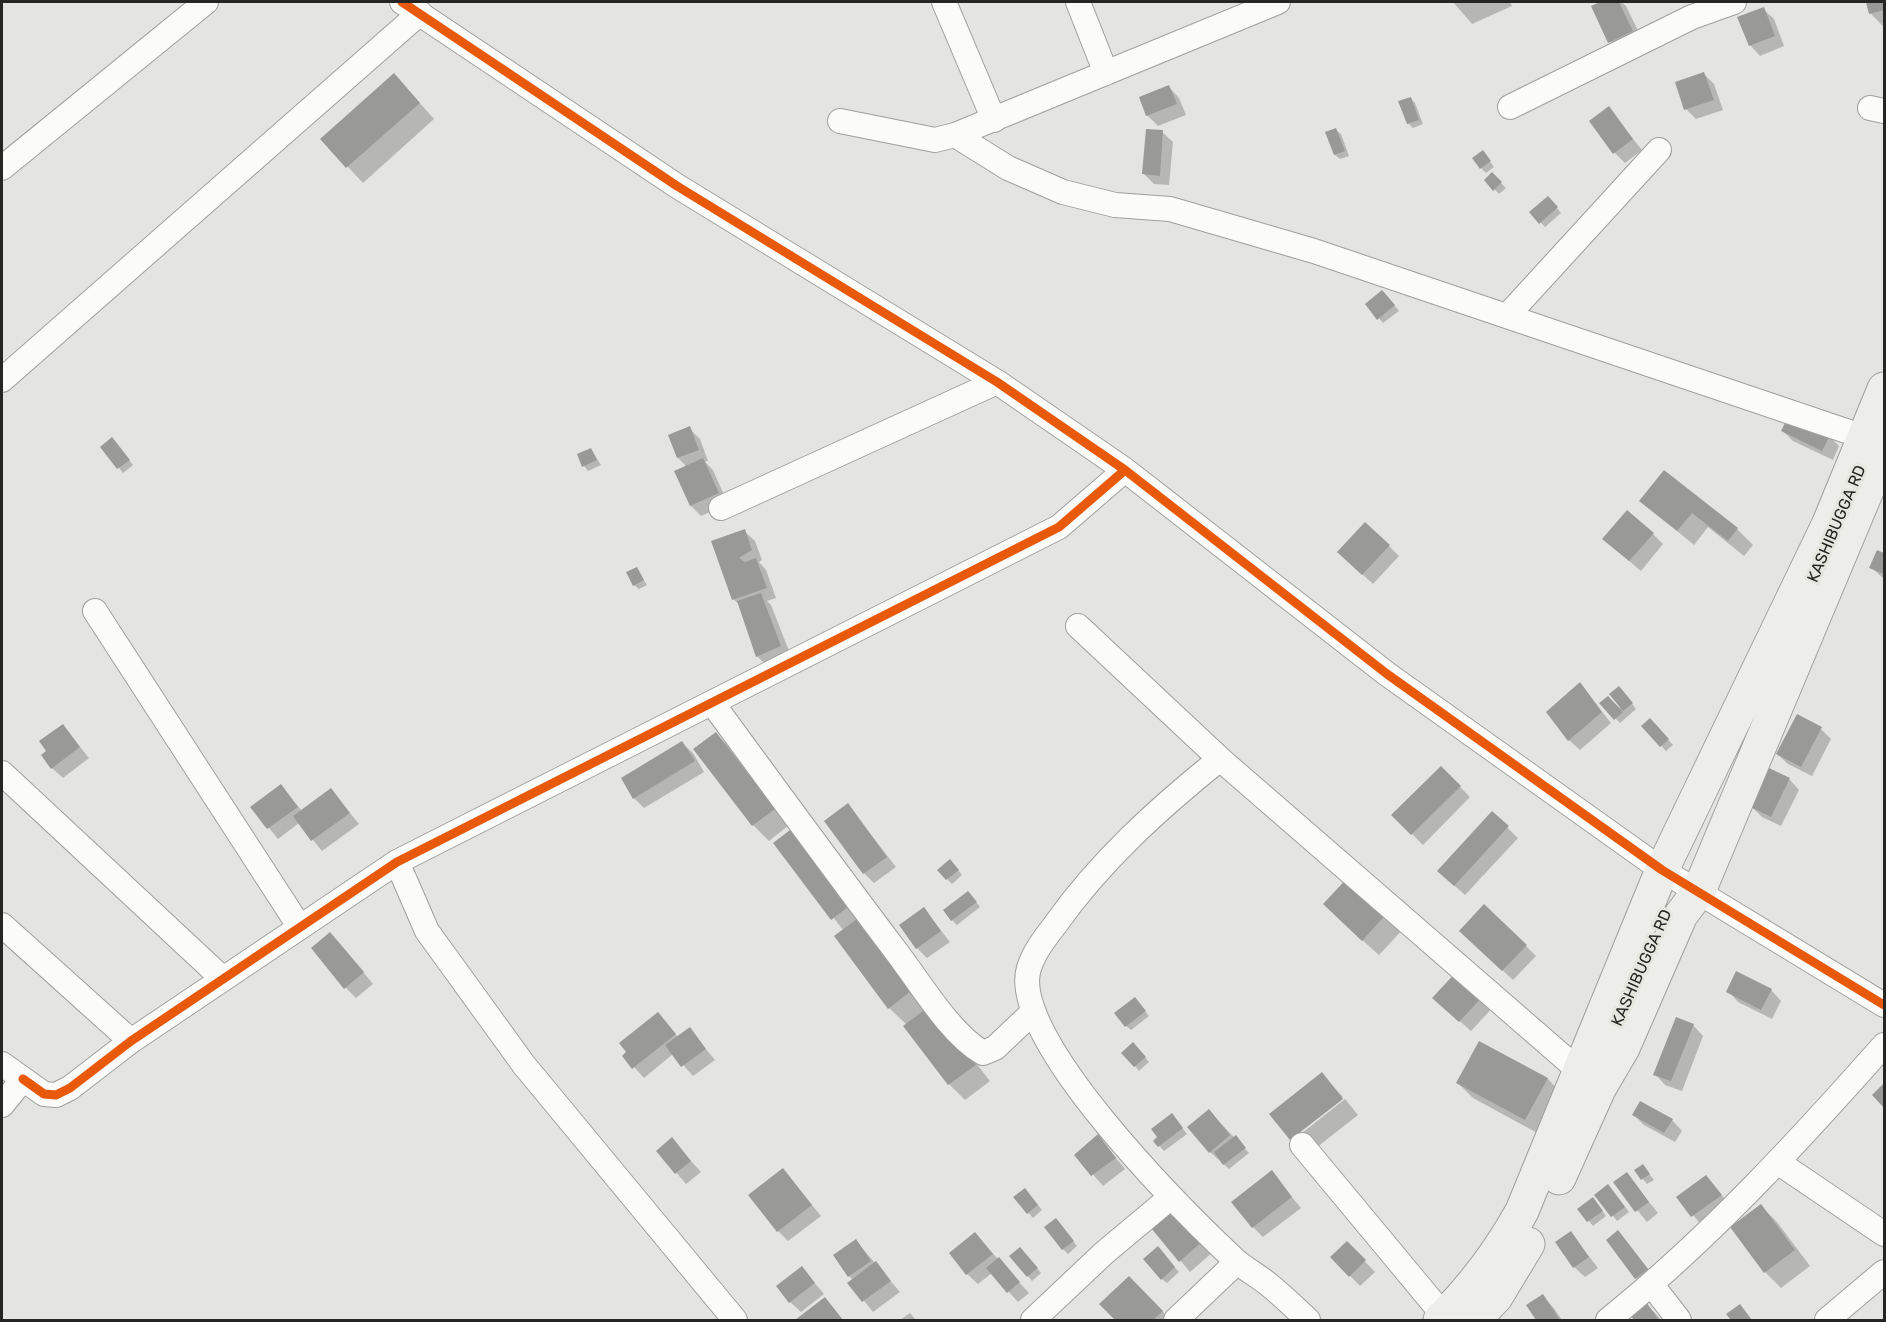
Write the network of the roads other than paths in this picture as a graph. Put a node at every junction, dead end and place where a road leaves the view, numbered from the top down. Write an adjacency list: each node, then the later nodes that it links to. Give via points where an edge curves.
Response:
1 (206, 2): 13 (street)
2 (944, 2): 9 (street)
3 (1078, 2): 7 (street)
4 (1278, 2): 7 (street)
5 (1734, 2): 8 (street, via 1692,17)
6 (411, 7): 15 (street); 16 (street, via 677,186)
7 (1106, 73): 9 (street)
8 (1510, 107)
9 (994, 120): 11 (street)
10 (840, 121): 11 (street, via 935,140)
11 (955, 135): 14 (street, via 1008,168 1063,192 1115,204 1170,209 1314,250)
12 (1659, 150): 14 (street)
13 (2, 168)
14 (1507, 315): 18 (street)
15 (2, 380)
16 (997, 382): 19 (street); 20 (street)
17 (1884, 389): 18 (main road, KASHIBUGGA RD)
18 (1874, 443): 27 (main road, KASHIBUGGA RD, via 1829,524); 28 (main road, KASHIBUGGA RD)
19 (1125, 470): 23 (street, via 1059,527); 27 (street, via 1387,674)
20 (721, 508)
21 (95, 611): 30 (street)
22 (1078, 626): 24 (street)
23 (713, 704): 26 (street); 33 (street, via 970,1045 983,1053 995,1048)
24 (1220, 759): 33 (street, via 1126,841 1063,913 1028,968); 38 (street)
25 (2, 773): 31 (street)
26 (397, 862): 30 (street); 49 (street, via 427,931 524,1065)
27 (1662, 870): 28 (street); 38 (main road, KASHIBUGGA RD)
28 (1700, 891): 32 (street); 38 (main road, KASHIBUGGA RD, via 1681,915 1623,1048)
29 (2, 925): 34 (street)
30 (299, 926): 31 (street)
31 (223, 979): 34 (street)
32 (1884, 1005)
33 (1032, 1013): 42 (street, via 1083,1097)
34 (131, 1041): 37 (street, via 56,1095 44,1094)
35 (1884, 1045): 41 (street)
36 (2, 1064): 37 (street)
37 (23, 1079): 39 (street)
38 (1590, 1080): 48 (main road, KASHIBUGGA RD, via 1524,1251 1496,1297)
39 (2, 1105)
40 (1302, 1145): 48 (street)
41 (1779, 1163): 43 (street); 46 (street)
42 (1171, 1197): 44 (street); 50 (street)
43 (1884, 1234)
44 (1237, 1262): 47 (street, via 1269,1284); 51 (street)
45 (1884, 1272): 54 (street)
46 (1652, 1285): 52 (street); 53 (street)
47 (1296, 1316)
48 (1453, 1319)
49 (735, 1320)
50 (1033, 1320)
51 (1176, 1320)
52 (1608, 1320)
53 (1679, 1320)
54 (1827, 1320)

